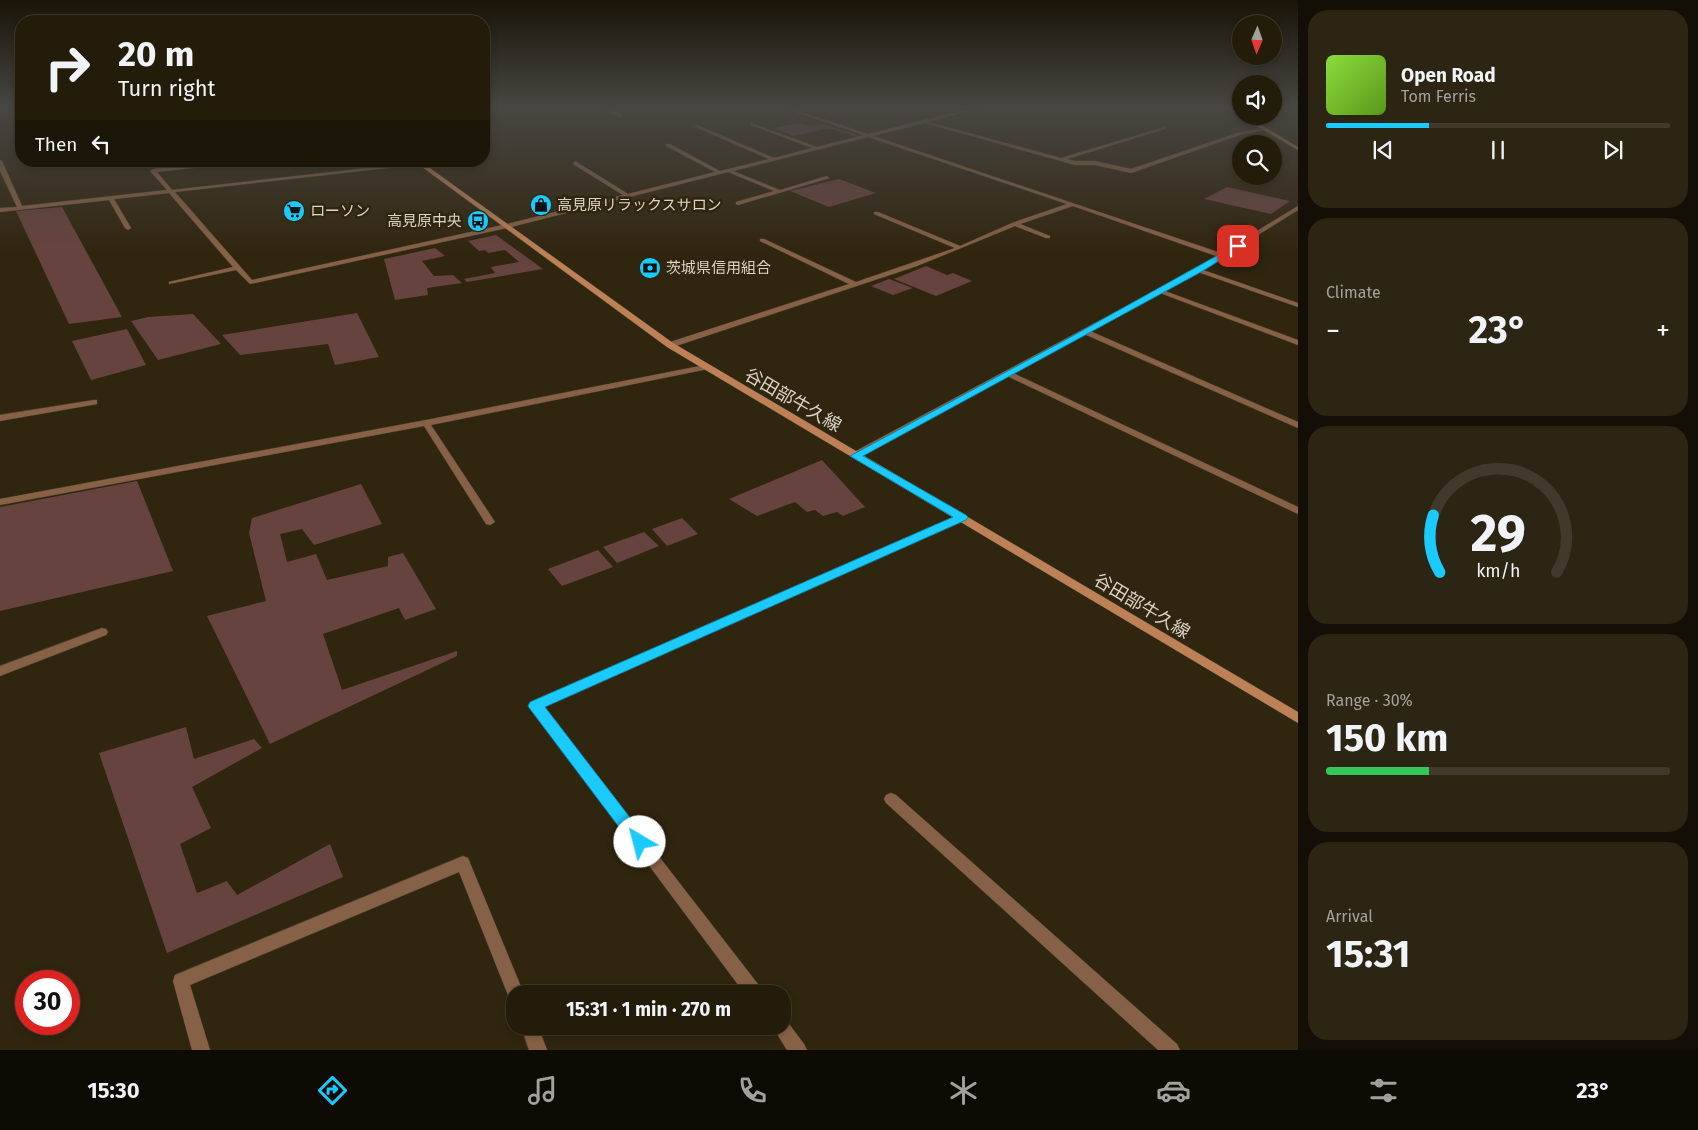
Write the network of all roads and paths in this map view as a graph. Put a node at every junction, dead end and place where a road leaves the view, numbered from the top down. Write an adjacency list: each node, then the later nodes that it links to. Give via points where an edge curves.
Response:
1 (688, 156): 16 (street)
2 (765, 156): 9 (street)
3 (790, 156): 9 (street)
4 (931, 156): 23 (street)
5 (1050, 156): 8 (street)
6 (1071, 156): 8 (street)
7 (1175, 156): 8 (street, via 1131,171)
8 (1061, 159)
9 (774, 160): 15 (street)
10 (0, 161): 24 (street)
11 (575, 163): 20 (street)
12 (193, 167): 19 (street, via 153,171)
13 (384, 167): 19 (street)
14 (424, 167): 29 (main road, 谷田部牛久線)
15 (729, 171): 16 (street); 18 (street)
16 (720, 173): 20 (street)
17 (827, 178): 18 (street)
18 (779, 191): 22 (street)
19 (170, 192): 21 (street); 35 (street)
20 (628, 196): 29 (street)
21 (111, 199): 24 (street); 30 (street)
22 (738, 203)
23 (1074, 204): 28 (street); 34 (street)
24 (20, 208): 26 (street)
25 (1298, 208): 34 (street)
26 (0, 210)
27 (876, 213): 33 (street)
28 (1014, 224): 31 (street); 33 (street)
29 (507, 226): 35 (street, via 250,282); 43 (main road, 谷田部牛久線)
30 (128, 228)
31 (1048, 237)
32 (762, 240): 38 (street)
33 (960, 248): 38 (street)
34 (1223, 256): 36 (street)
35 (238, 268): 37 (street)
36 (1198, 270): 39 (street); 40 (street)
37 (171, 283)
38 (854, 284): 43 (street)
39 (1160, 291): 41 (street); 42 (street)
40 (1298, 305)
41 (1085, 332): 45 (street); 49 (street)
42 (1298, 343)
43 (670, 345): 44 (main road, 谷田部牛久線)
44 (705, 367): 48 (street); 50 (main road, 谷田部牛久線)
45 (1009, 374): 50 (street); 52 (street)
46 (94, 402): 47 (street)
47 (0, 418)
48 (426, 423): 51 (street); 54 (street)
49 (1298, 425)
50 (855, 456): 53 (main road, 谷田部牛久線)
51 (0, 502)
52 (1298, 512)
53 (962, 517): 57 (main road, 谷田部牛久線); 60 (street, via 535,706)
54 (490, 522)
55 (102, 632): 56 (street)
56 (0, 671)
57 (1298, 718)
58 (891, 799): 66 (street)
59 (512, 985): 63 (street, via 463,863 181,981)
60 (748, 985)
61 (532, 1035): 64 (street)
62 (787, 1035): 65 (street)
63 (200, 1050)
64 (538, 1050)
65 (798, 1050)
66 (1171, 1050)

